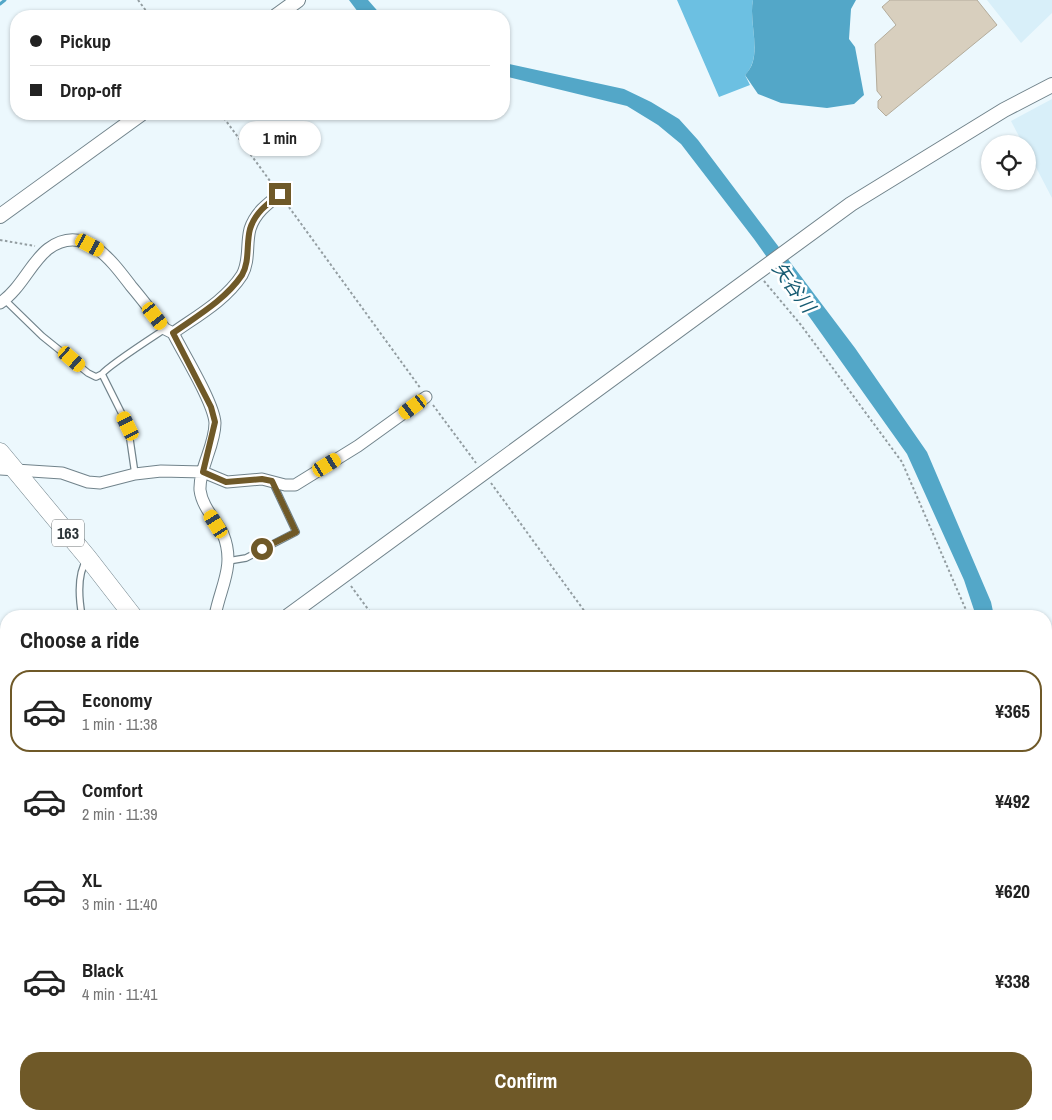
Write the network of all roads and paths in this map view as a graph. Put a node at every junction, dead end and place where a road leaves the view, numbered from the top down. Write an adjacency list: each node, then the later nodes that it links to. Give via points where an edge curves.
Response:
1 (298, 0): 2 (street)
2 (284, 10)
3 (1052, 85): 10 (street, via 902,171)
4 (133, 120): 7 (street)
5 (226, 120): 6 (path)
6 (280, 194): 12 (street, via 260,209 250,230 248,256 242,274 216,302); 14 (path)
7 (0, 216)
8 (0, 240): 9 (path)
9 (47, 250): 11 (street); 12 (street, via 61,242 75,240 104,252)
10 (759, 270): 19 (street); 30 (path, via 902,462)
11 (3, 302): 13 (lane, via 88,373 96,377)
12 (169, 331): 13 (lane); 17 (street, via 211,407 215,422)
13 (102, 374): 18 (lane, via 128,426)
14 (426, 397): 19 (path); 20 (street, via 358,446 295,485)
15 (0, 452): 16 (highway, 163)
16 (8, 469): 18 (street, via 62,473 100,483); 21 (highway, 163)
17 (203, 472): 18 (street); 20 (street, via 226,482); 22 (street, via 200,490 203,501 223,535)
18 (135, 474)
19 (484, 474): 23 (street); 29 (path)
20 (272, 481): 22 (lane, via 296,532 246,558)
21 (88, 558): 24 (lane, via 83,565); 25 (highway, 163)
22 (228, 561): 26 (street, via 226,584)
23 (343, 575): 27 (street); 28 (path)
24 (81, 610)
25 (128, 610)
26 (216, 610)
27 (296, 610)
28 (369, 610)
29 (584, 610)
30 (966, 610)

